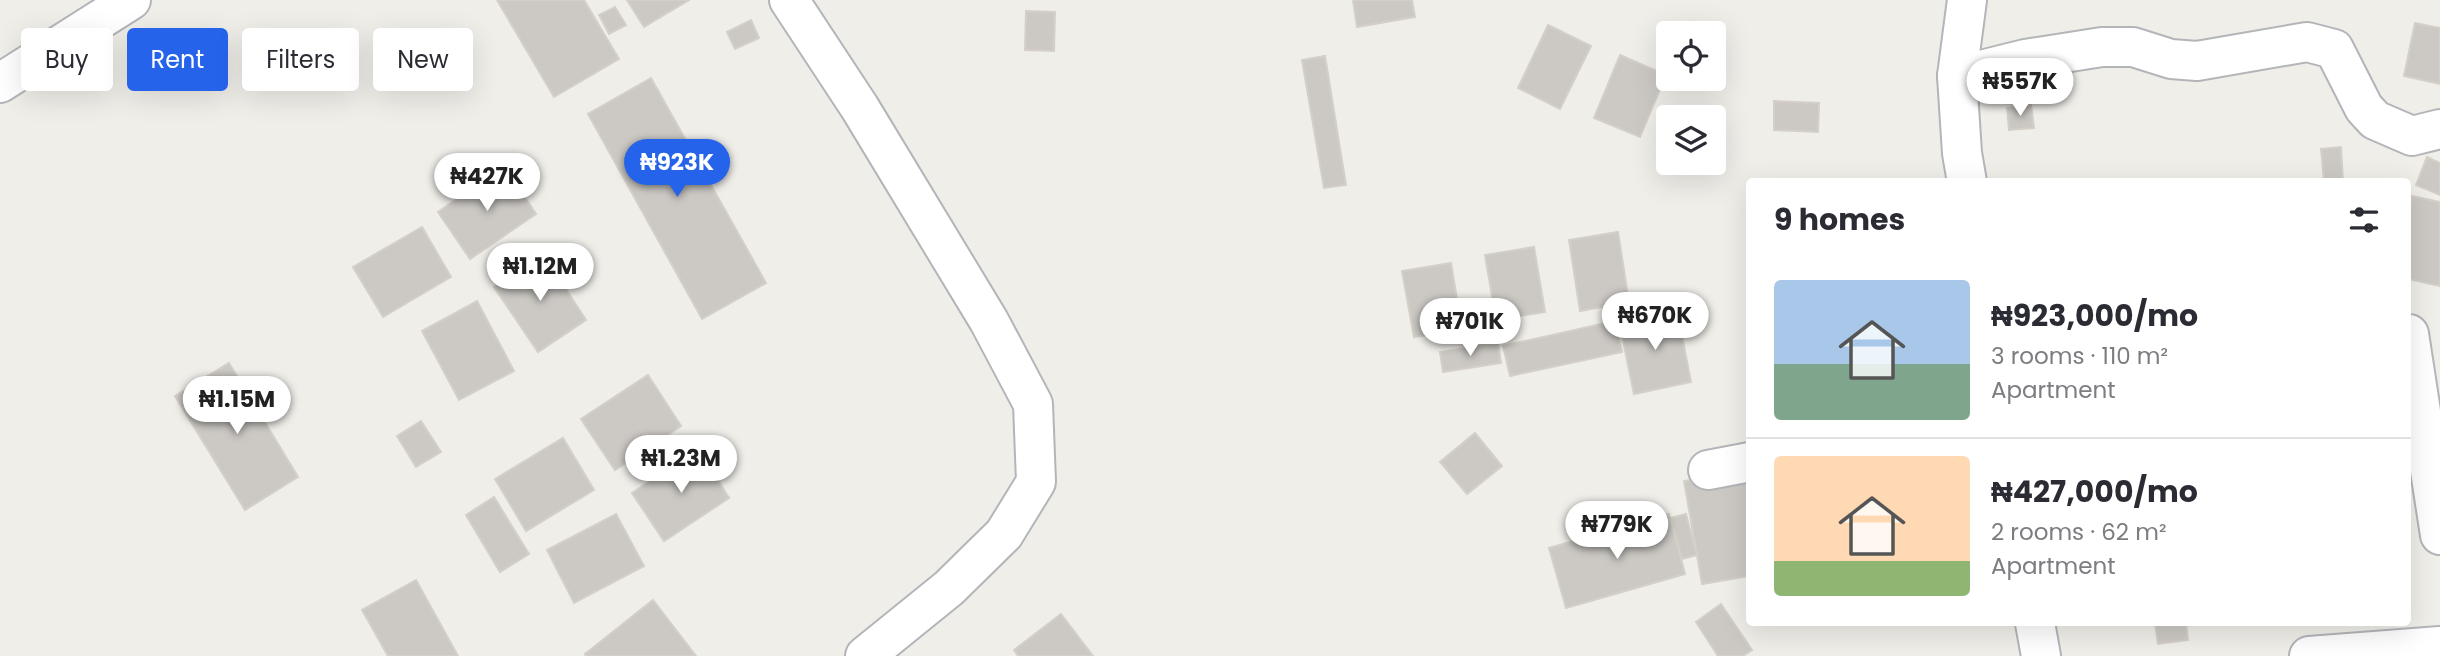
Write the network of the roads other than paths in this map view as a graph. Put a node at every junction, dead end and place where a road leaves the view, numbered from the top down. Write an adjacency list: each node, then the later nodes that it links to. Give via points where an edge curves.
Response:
1 (131, 0): 5 (street)
2 (789, 0): 14 (street, via 982,309 1033,404 1036,482 1004,534 949,588)
3 (1967, 0): 4 (street)
4 (1957, 76): 6 (street, via 2102,47 2133,47 2171,59 2197,61 2307,43 2334,49 2364,108 2375,120 2412,136); 7 (street)
5 (0, 83)
6 (2440, 129)
7 (1966, 178)
8 (2411, 347): 11 (street)
9 (1746, 463): 10 (street)
10 (1708, 470)
11 (2440, 535)
12 (2036, 626): 15 (street)
13 (2440, 646): 16 (street)
14 (865, 656)
15 (2041, 656)
16 (2309, 656)

